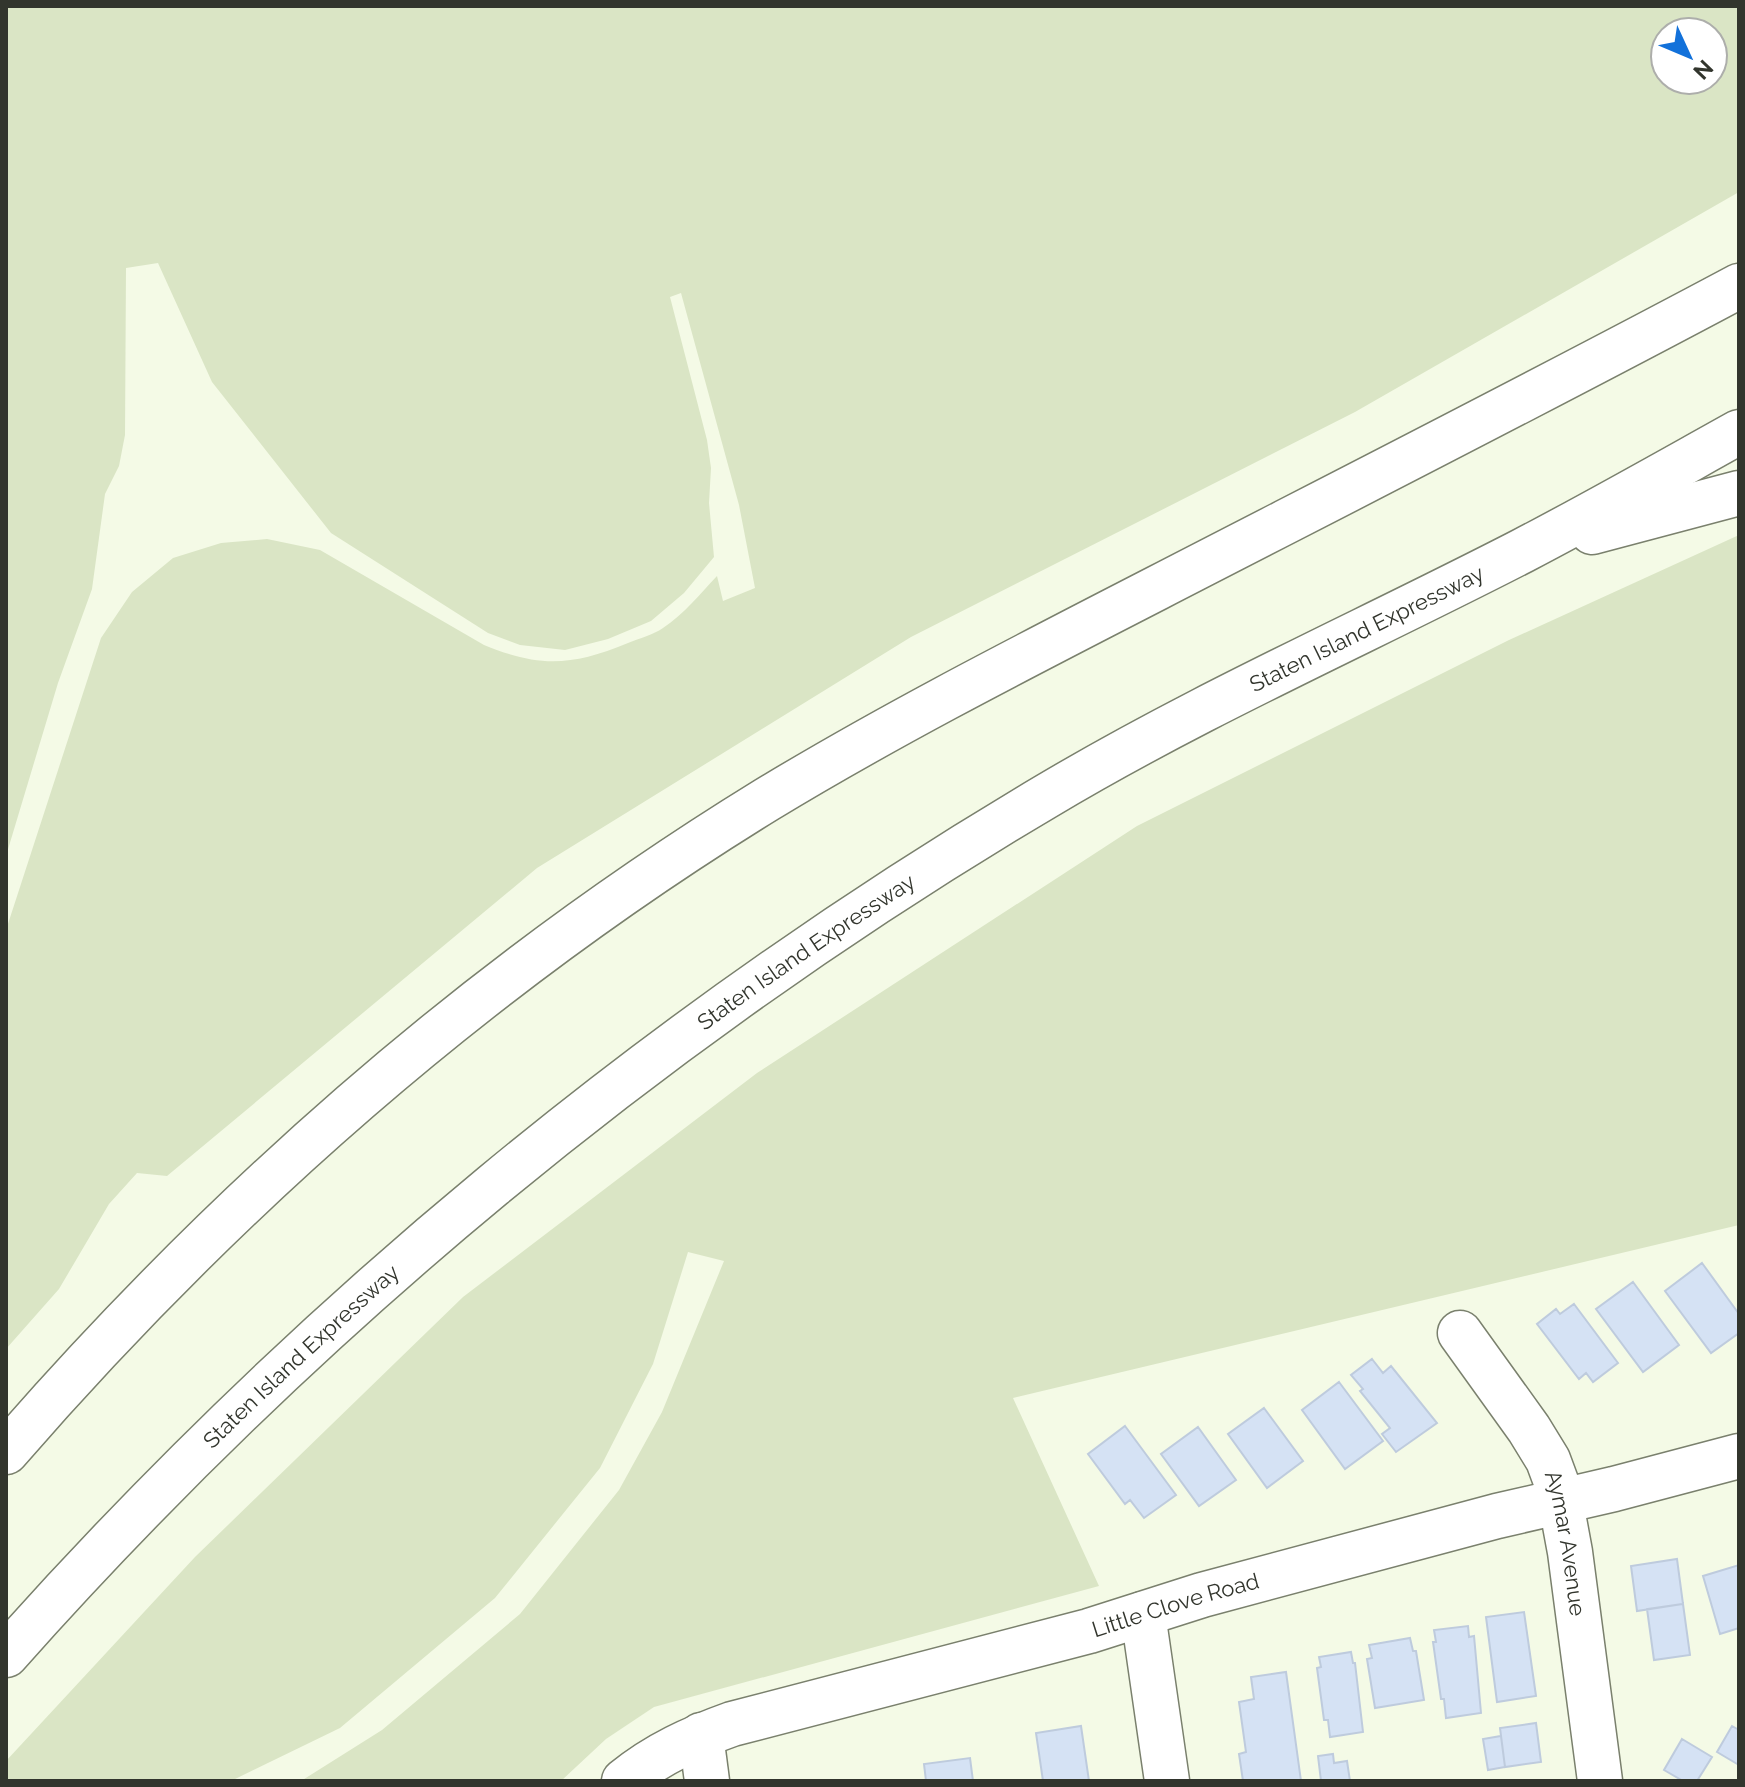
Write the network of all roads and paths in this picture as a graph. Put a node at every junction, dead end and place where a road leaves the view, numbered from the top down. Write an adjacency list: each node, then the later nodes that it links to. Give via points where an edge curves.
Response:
1 (1739, 286): 6 (main road, via 938,701 764,802 654,874 450,1022 328,1125 145,1300)
2 (1739, 432): 4 (main road, Staten Island Expressway)
3 (1739, 493): 4 (main road)
4 (1523, 550): 10 (main road, Staten Island Expressway, via 1226,696 1047,796 872,906 664,1050 489,1188 307,1347 208,1440)
5 (1460, 1333): 8 (main road, Aymar Avenue, via 1539,1445)
6 (6, 1452)
7 (1739, 1456): 8 (main road, Little Clove Road)
8 (1562, 1502): 9 (main road, Little Clove Road); 15 (main road, Aymar Avenue)
9 (1143, 1614): 11 (main road, Little Clove Road); 14 (main road)
10 (6, 1655)
11 (701, 1735): 12 (main road, Little Clove Road); 13 (main road)
12 (624, 1781)
13 (707, 1781)
14 (1167, 1781)
15 (1600, 1781)

